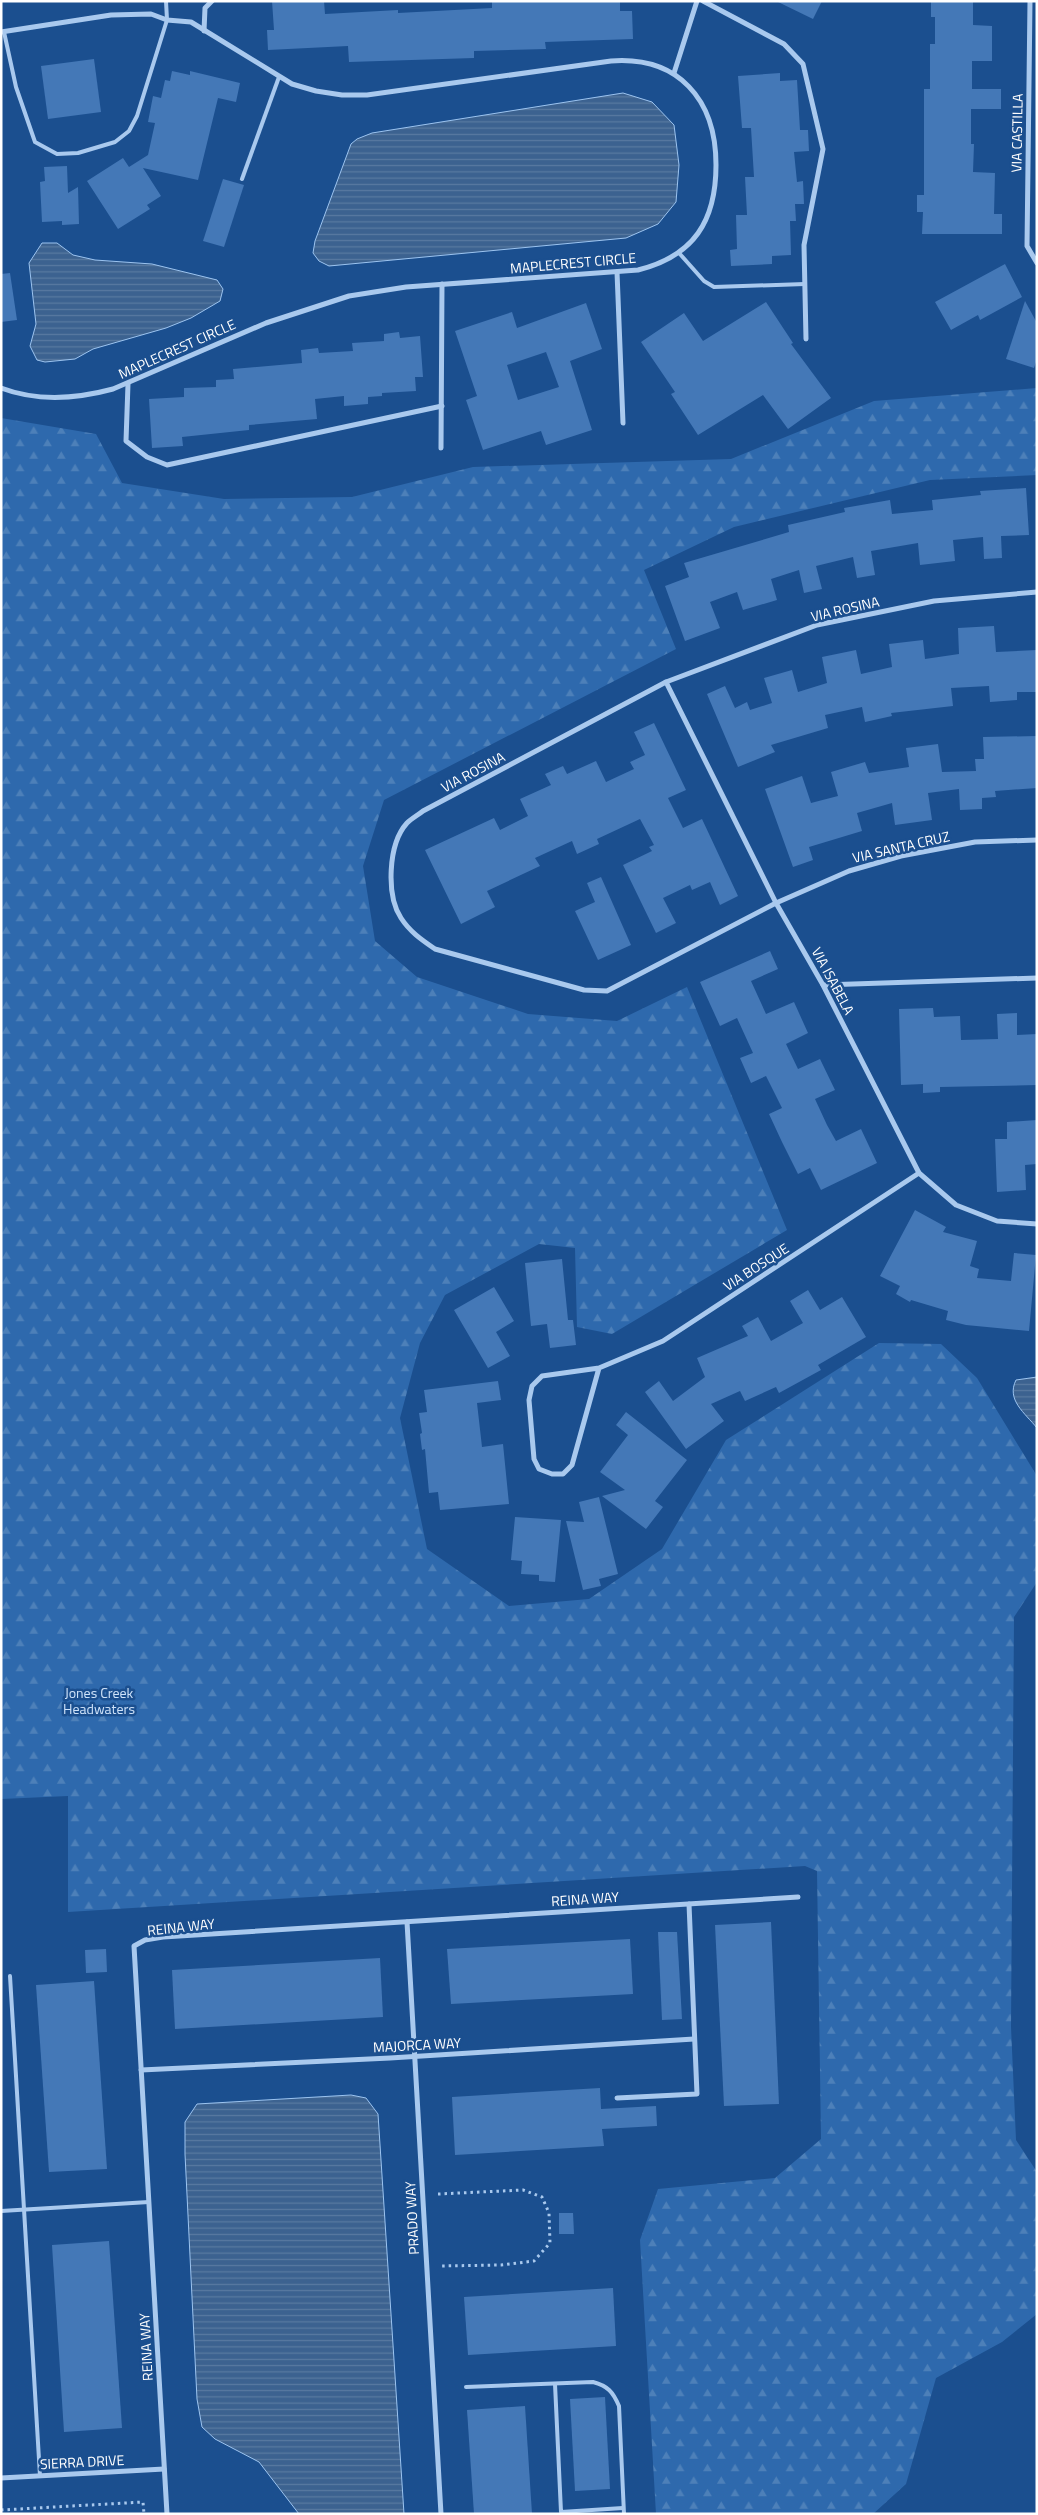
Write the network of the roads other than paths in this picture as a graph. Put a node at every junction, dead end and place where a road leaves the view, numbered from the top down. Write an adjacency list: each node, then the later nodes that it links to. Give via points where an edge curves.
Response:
1 (166, 1): 6 (lane)
2 (212, 1): 7 (street, via 205,8)
3 (697, 1): 9 (street)
4 (703, 1): 16 (street, via 784,44 803,64 823,149 804,245)
5 (1030, 1): 13 (street, VIA CASTILLA, via 1027,246)
6 (167, 20): 7 (street, MAPLECREST CIRCLE, via 191,22); 8 (street, MAPLECREST CIRCLE, via 151,14 124,13); 8 (lane, via 137,116 129,131 115,142 78,153 57,154 35,142)
7 (204, 31): 10 (street, MAPLECREST CIRCLE)
8 (2, 32)
9 (674, 73): 10 (street, MAPLECREST CIRCLE, via 640,61 610,60 367,95 316,92); 12 (street, MAPLECREST CIRCLE, via 704,106 716,148 713,204 700,232)
10 (279, 77): 11 (lane)
11 (242, 179)
12 (679, 253): 14 (street, MAPLECREST CIRCLE, via 652,266); 16 (lane, via 704,281 714,287)
13 (1037, 263)
14 (617, 272): 15 (street, MAPLECREST CIRCLE); 21 (street)
15 (442, 284): 18 (street, MAPLECREST CIRCLE, via 387,290 315,305 266,322); 20 (street)
16 (805, 284): 17 (street)
17 (806, 339)
18 (128, 384): 19 (street, MAPLECREST CIRCLE, via 87,396 60,398 33,396); 20 (street, via 126,441 148,457 168,465)
19 (1, 388)
20 (442, 406): 22 (street)
21 (623, 423)
22 (441, 448)
23 (1037, 592): 24 (street, VIA ROSINA, via 934,601 817,624)
24 (666, 682): 26 (street, VIA ISABELA); 26 (street, VIA ROSINA, via 423,811 406,824 392,855 391,890 400,917 418,938 435,949 584,990 608,991)
25 (1037, 840): 26 (street, VIA SANTA CRUZ, via 975,842 901,856 849,871)
26 (776, 903): 28 (street, VIA ISABELA)
27 (1037, 978): 28 (street)
28 (823, 985): 29 (street, VIA ISABELA)
29 (919, 1173): 30 (street, VIA ISABELA, via 956,1204 997,1221); 31 (street, VIA BOSQUE, via 664,1341)
30 (1037, 1224)
31 (599, 1368): 31 (street, VIA BOSQUE, via 542,1376 532,1386 528,1400 534,1459 539,1469 563,1474 572,1465)
32 (798, 1897): 33 (street, REINA WAY)
33 (689, 1904): 34 (street, REINA WAY); 36 (street)
34 (407, 1922): 37 (street, PRADO WAY); 38 (street, REINA WAY, via 163,1937 134,1946)
35 (10, 1976): 41 (lane)
36 (694, 2040): 37 (street, MAJORCA WAY); 39 (street, via 697,2094)
37 (414, 2057): 38 (street, MAJORCA WAY); 50 (street, PRADO WAY)
38 (141, 2070): 40 (street, REINA WAY)
39 (617, 2098)
40 (149, 2202): 41 (lane); 45 (street, REINA WAY)
41 (25, 2209): 42 (lane); 46 (lane)
42 (1, 2211)
43 (555, 2384): 44 (lane); 48 (lane, via 593,2382 606,2386 614,2394 619,2406); 48 (lane, via 561,2512)
44 (466, 2388)
45 (164, 2469): 46 (street, SIERRA DRIVE); 49 (street, REINA WAY)
46 (40, 2476): 47 (street, SIERRA DRIVE)
47 (1, 2478)
48 (624, 2508): 51 (lane)
49 (167, 2514)
50 (441, 2514)
51 (624, 2514)

